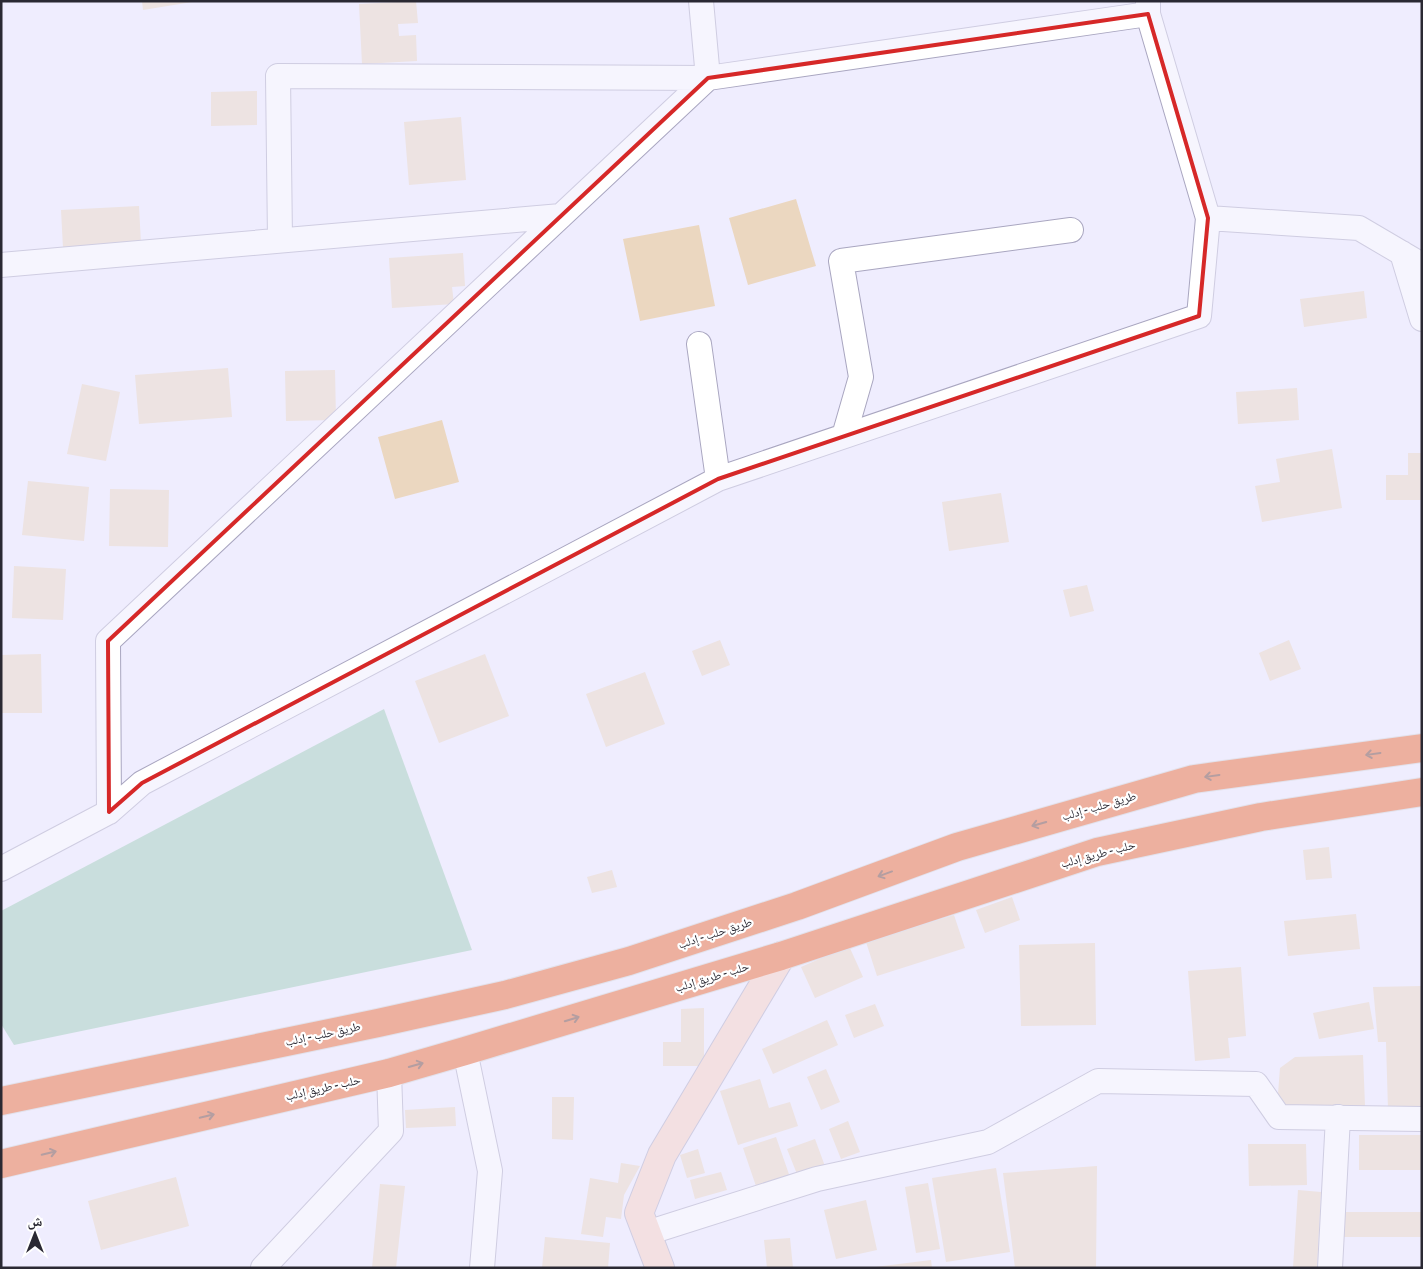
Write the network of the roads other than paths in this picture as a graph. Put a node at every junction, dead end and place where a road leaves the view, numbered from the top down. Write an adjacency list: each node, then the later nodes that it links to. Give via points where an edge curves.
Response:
1 (701, 1): 3 (street)
2 (1148, 8): 3 (street); 5 (street)
3 (708, 78): 4 (street); 7 (street, via 278,76)
4 (561, 216): 7 (street); 16 (street, via 108,640)
5 (1208, 218): 8 (street, via 1359,228); 12 (street, via 1199,316)
6 (1071, 230): 12 (street, via 842,261 861,377)
7 (280, 240): 9 (street)
8 (1412, 259): 10 (street)
9 (1, 265)
10 (1422, 319)
11 (699, 344): 13 (street)
12 (844, 436): 13 (street)
13 (718, 479): 16 (street, via 142,783)
14 (1422, 748): 21 (highway, طريق حلب - إدلب, one-way to 21, via 1194,779 957,847 787,909 629,960 505,995)
15 (1422, 792): 18 (highway, حلب - طريق إدلب, via 1261,817 1097,852)
16 (109, 812): 17 (street)
17 (1, 869)
18 (781, 956): 19 (highway, حلب - طريق إدلب, one-way to 18); 25 (street, via 662,1155 639,1213)
19 (465, 1052): 20 (highway, حلب - طريق إدلب, one-way to 19); 27 (street, via 490,1171)
20 (389, 1073): 24 (highway, حلب - طريق إدلب, one-way to 20); 26 (street, via 390,1131)
21 (1, 1101)
22 (1338, 1118): 23 (street); 25 (street, via 1279,1117 1256,1084 1098,1081 988,1142 817,1180); 29 (street)
23 (1422, 1119)
24 (1, 1164)
25 (647, 1233): 28 (street)
26 (263, 1268)
27 (482, 1268)
28 (660, 1268)
29 (1330, 1268)

